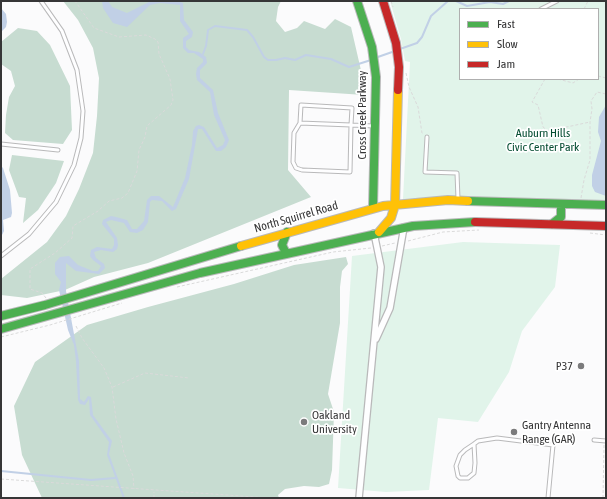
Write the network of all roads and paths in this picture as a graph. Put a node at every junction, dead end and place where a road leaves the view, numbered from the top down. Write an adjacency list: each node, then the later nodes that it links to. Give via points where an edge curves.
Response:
1 (41, 1): 40 (lane, via 55,19 73,57 80,83 82,125 78,152 66,184 48,213 29,234)
2 (76, 1): 43 (path, via 94,28 118,37 146,35 155,38 170,79 173,100 171,105 147,126 139,150 137,171 128,194 109,201 73,226 72,238 30,269 30,289 46,297)
3 (357, 1): 17 (main road, Cross Creek Parkway, via 372,47 376,77)
4 (383, 1): 24 (main road, via 400,67)
5 (391, 1): 8 (path)
6 (557, 1): 7 (lane)
7 (543, 8)
8 (394, 11)
9 (406, 70): 18 (path, via 409,87 418,106 422,133)
10 (544, 80): 14 (path, via 532,102 538,105 543,127 548,131)
11 (562, 80): 12 (path, via 573,83)
12 (578, 80)
13 (606, 94): 14 (path, via 597,92 591,101)
14 (590, 122): 23 (path, via 590,160)
15 (300, 123): 16 (lane); 16 (lane, via 301,105 352,108); 16 (lane, via 294,133 293,162 296,168 350,172)
16 (351, 125): 17 (lane)
17 (374, 126): 26 (main road, Cross Creek Parkway)
18 (427, 137): 21 (lane, via 425,172 457,173)
19 (1, 144): 20 (lane)
20 (58, 150)
21 (459, 200): 22 (main road, North Squirrel Road); 24 (main road, North Squirrel Road)
22 (560, 204): 23 (main road, North Squirrel Road); 27 (main road, via 560,217)
23 (581, 204): 25 (main road, North Squirrel Road)
24 (395, 205): 26 (main road, North Squirrel Road); 32 (main road, via 391,218)
25 (606, 205)
26 (373, 208): 31 (main road, North Squirrel Road)
27 (552, 224): 28 (main road); 29 (main road, via 454,222)
28 (606, 226)
29 (404, 227): 32 (main road); 49 (street, via 390,308)
30 (483, 230): 35 (path, via 443,232)
31 (287, 232): 39 (main road, via 282,245); 43 (main road, North Squirrel Road)
32 (376, 233): 39 (main road); 49 (street, via 381,267)
33 (587, 233): 34 (path)
34 (606, 235)
35 (405, 241)
36 (397, 242): 37 (path)
37 (381, 246)
38 (374, 248): 41 (path, via 333,252)
39 (286, 253): 45 (main road, via 200,273 83,306)
40 (1, 256)
41 (172, 289)
42 (122, 303): 45 (path)
43 (45, 305): 44 (main road, North Squirrel Road)
44 (1, 316)
45 (49, 321): 47 (main road); 48 (path)
46 (76, 326): 51 (path, via 104,368)
47 (1, 329)
48 (1, 337)
49 (375, 343): 60 (street)
50 (189, 378): 51 (path, via 145,373)
51 (112, 387): 56 (path, via 116,419 124,453 133,476)
52 (594, 440): 53 (lane)
53 (605, 442): 62 (path)
54 (474, 444): 54 (lane, via 460,455 457,461 456,472 460,478 468,478 474,474); 61 (lane, via 488,438 497,438 553,445)
55 (1, 479): 56 (path)
56 (134, 489): 57 (path)
57 (154, 491): 58 (path); 59 (path)
58 (154, 498)
59 (269, 498)
60 (359, 498)
61 (548, 498)
62 (603, 498)

